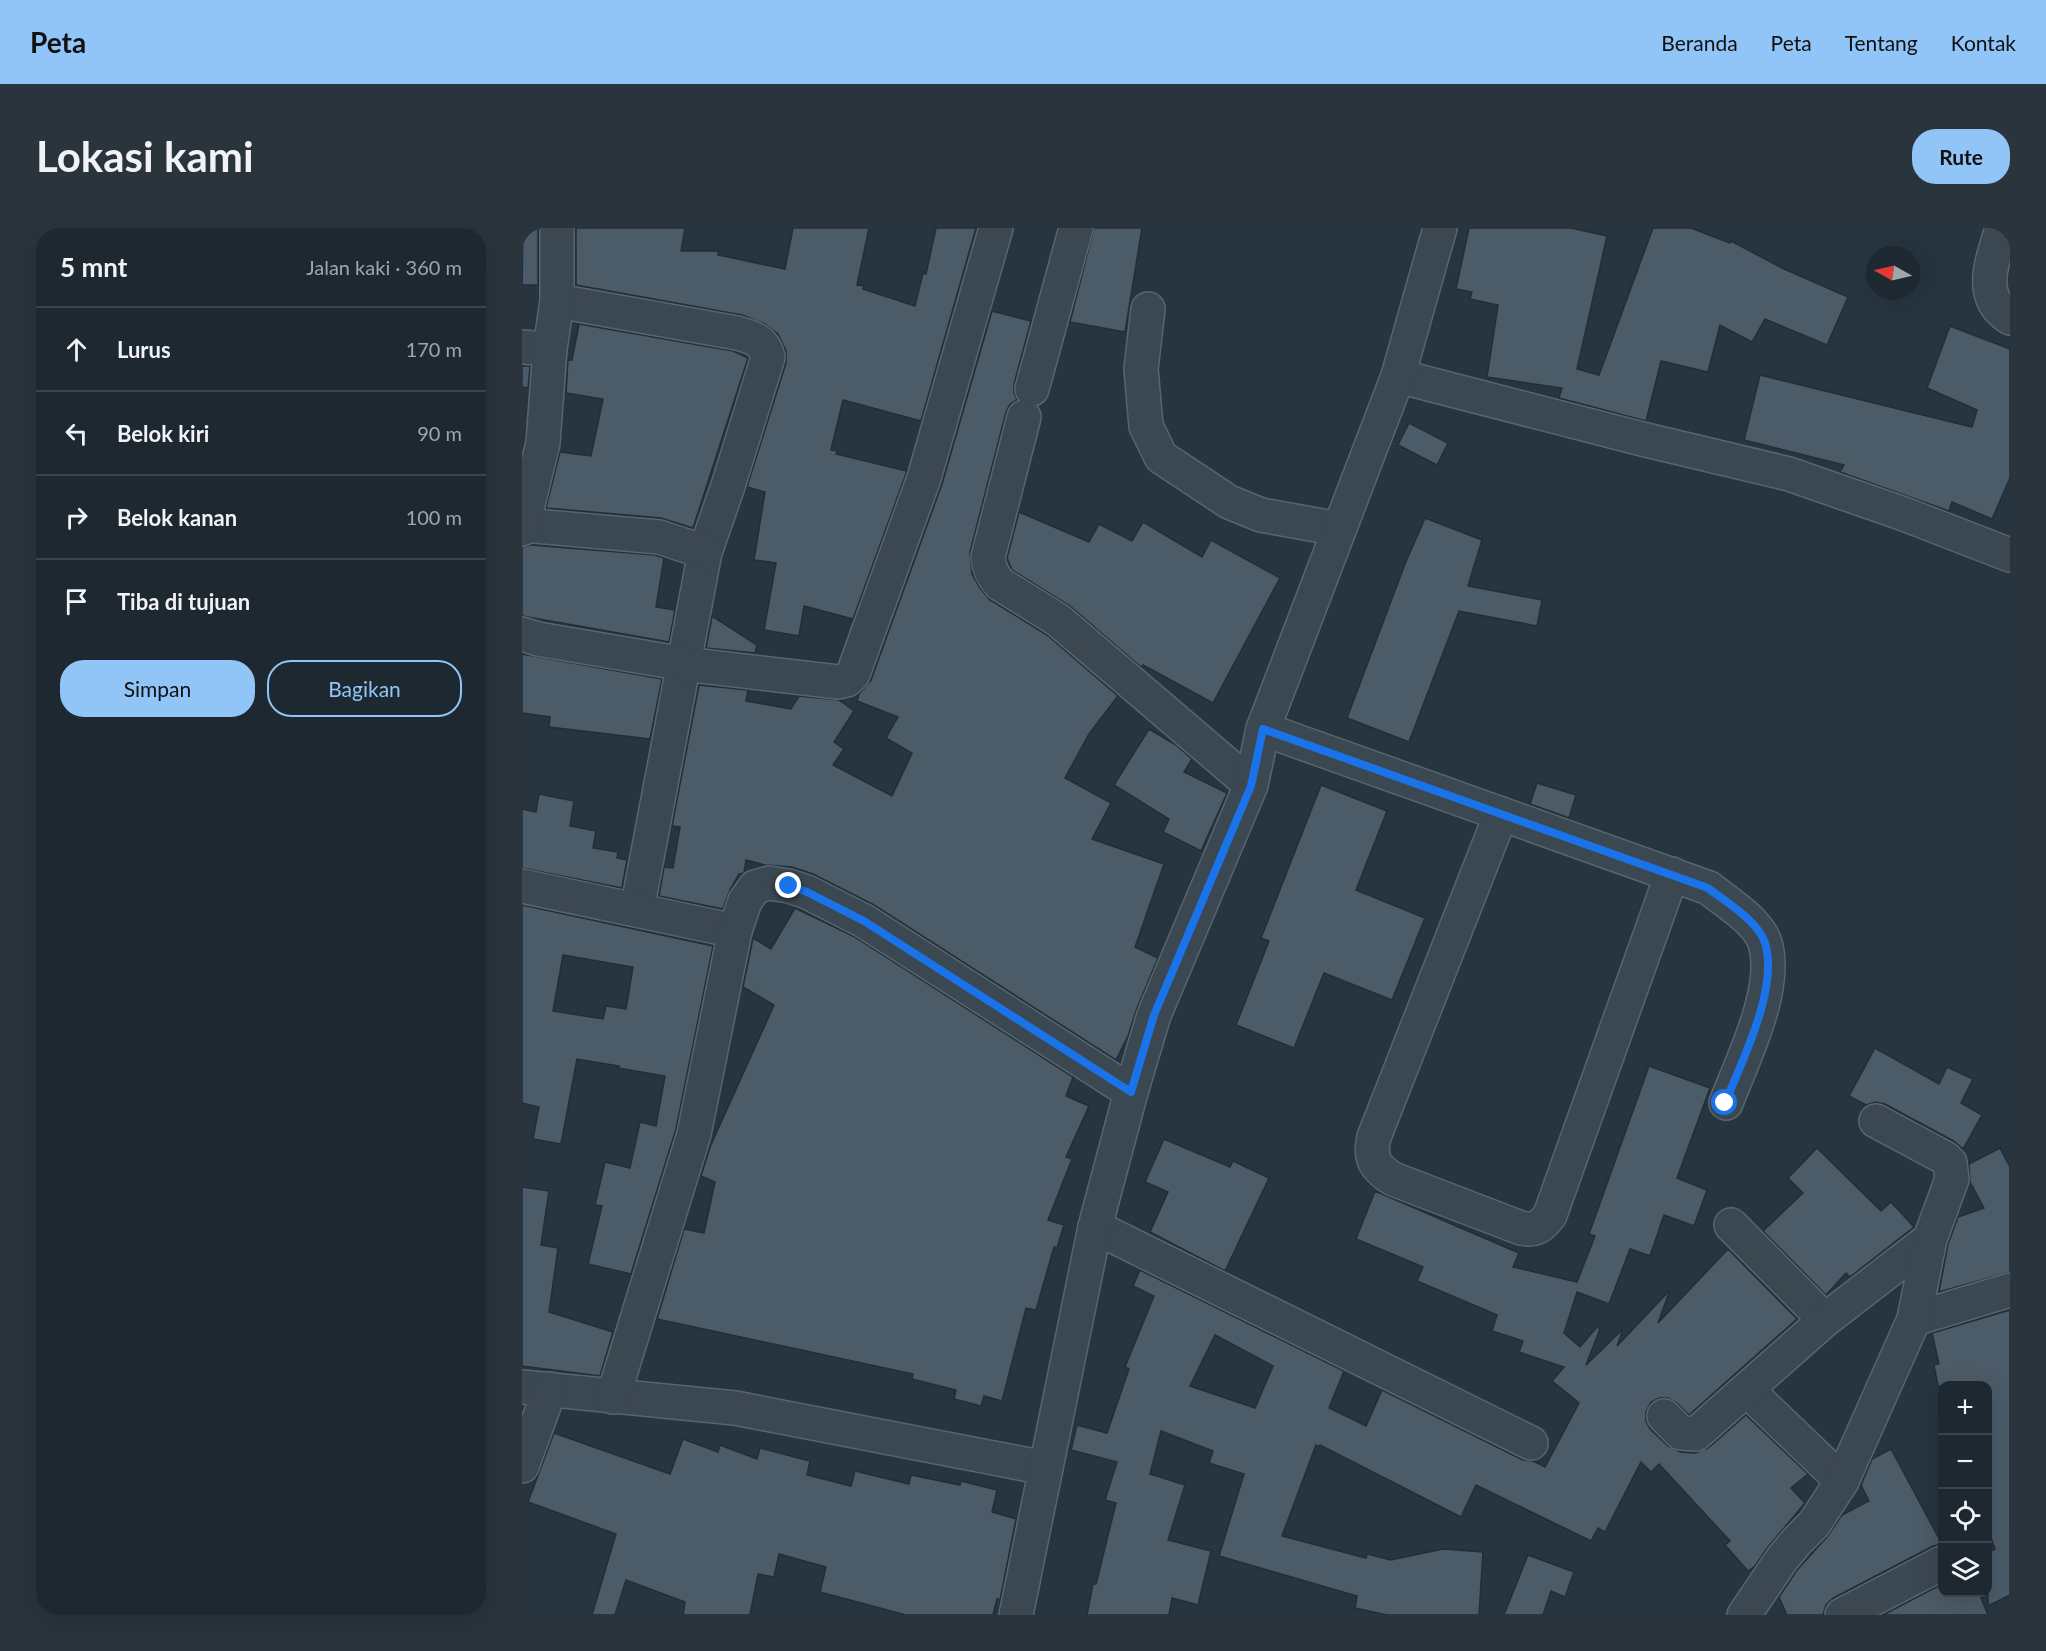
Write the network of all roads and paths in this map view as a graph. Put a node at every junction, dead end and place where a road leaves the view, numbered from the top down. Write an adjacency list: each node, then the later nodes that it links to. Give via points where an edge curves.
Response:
1 (557, 228): 6 (street)
2 (996, 228): 17 (street, via 924,478 853,674 838,682)
3 (1076, 228): 19 (street, via 988,557 989,567 1000,584 1058,620)
4 (1440, 228): 10 (street)
5 (2002, 228): 8 (street, via 1989,279 1990,296 2000,312)
6 (557, 301): 9 (street); 14 (street, via 737,333 754,338 766,349 767,360)
7 (1148, 309): 13 (street, via 1141,369 1146,426 1161,457 1229,502 1261,515)
8 (2010, 318)
9 (536, 348): 11 (street)
10 (1398, 376): 13 (street); 15 (street, via 1789,474)
11 (532, 441): 12 (street)
12 (523, 527): 14 (street, via 659,537)
13 (1339, 529): 18 (street)
14 (705, 552): 17 (street)
15 (2010, 555)
16 (522, 634): 17 (street)
17 (684, 663): 23 (street)
18 (1263, 729): 19 (street); 20 (street)
19 (1251, 786): 25 (street, via 1154,1015)
20 (1501, 814): 21 (street); 21 (street, via 1371,1150 1374,1163 1393,1179 1521,1228 1532,1231 1550,1215)
21 (1672, 874): 26 (street, via 1708,888 1749,920 1764,942 1768,969 1763,1004)
22 (522, 886): 23 (street)
23 (637, 910): 24 (street)
24 (735, 931): 25 (street, via 745,901 756,887 769,884 807,892 864,921); 36 (street, via 694,1134)
25 (1131, 1092): 29 (street)
26 (1725, 1103)
27 (1876, 1121): 30 (street, via 1950,1163 1950,1185)
28 (1731, 1225): 33 (street)
29 (1095, 1227): 38 (street); 40 (street)
30 (1930, 1239): 32 (street); 33 (street)
31 (2010, 1290): 32 (street)
32 (1914, 1319): 41 (street)
33 (1825, 1320): 35 (street)
34 (536, 1388): 36 (street); 39 (street)
35 (1747, 1390): 37 (street, via 1696,1434 1681,1432); 41 (street)
36 (613, 1397): 40 (street, via 735,1407)
37 (1664, 1416)
38 (1531, 1443)
39 (522, 1467)
40 (1045, 1468): 43 (street)
41 (1842, 1481): 44 (street)
42 (1938, 1565): 45 (street)
43 (1016, 1615)
44 (1744, 1615)
45 (1842, 1615)

